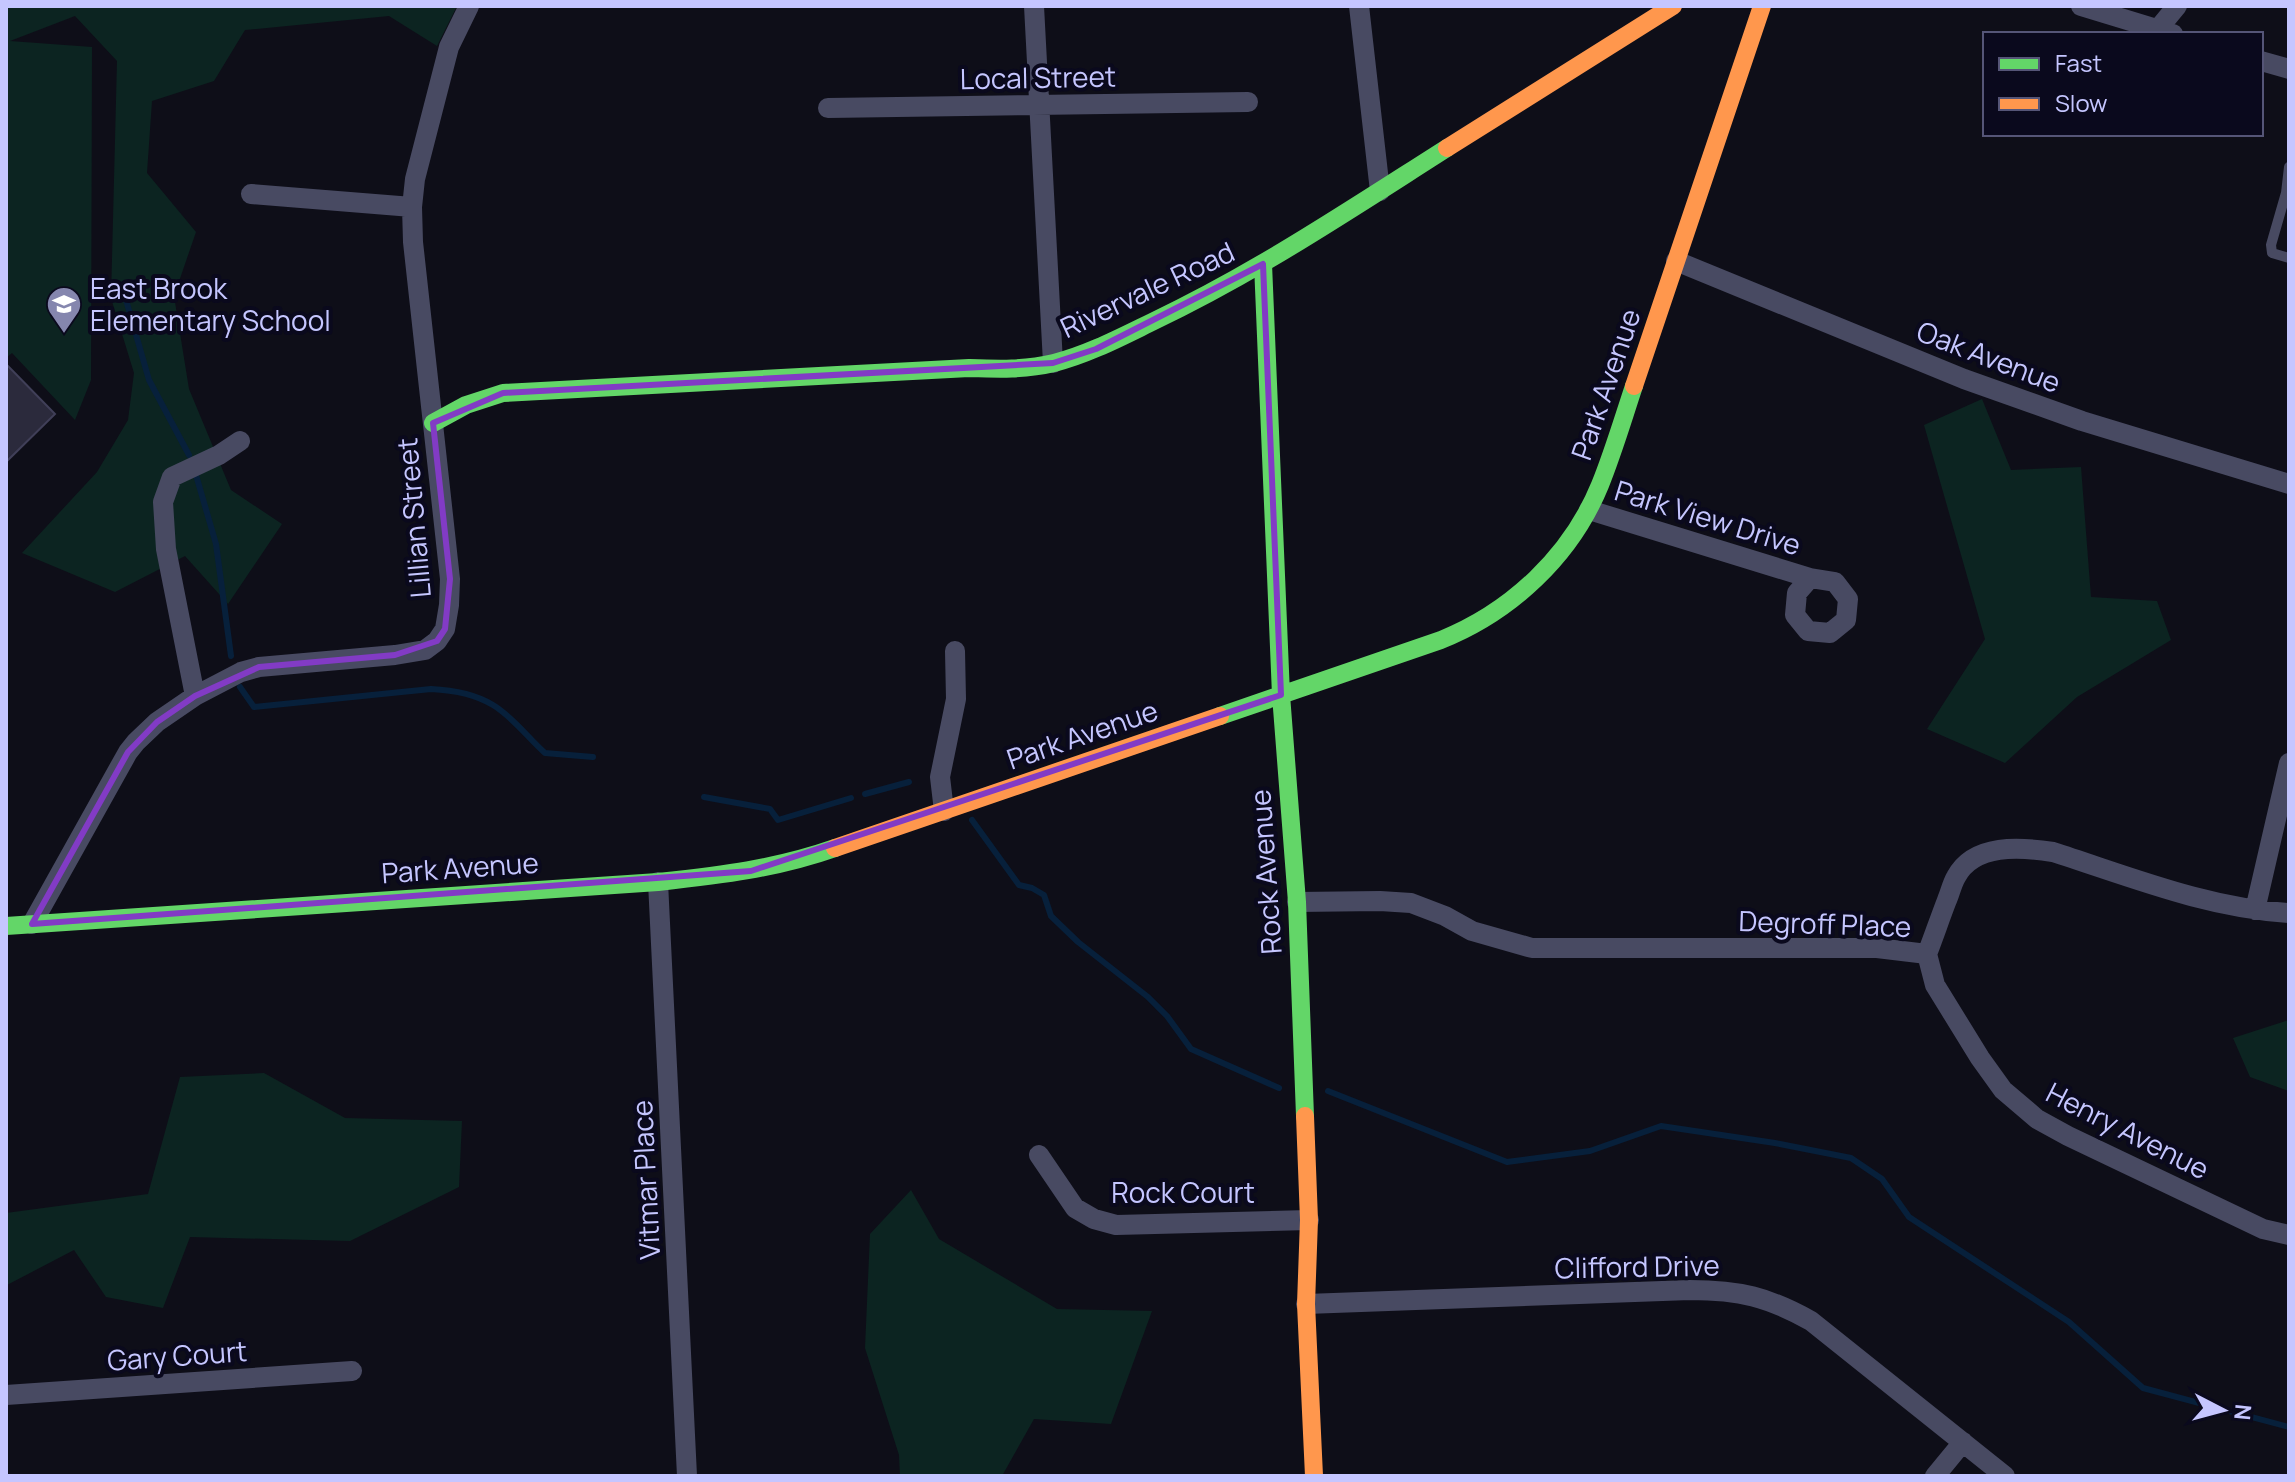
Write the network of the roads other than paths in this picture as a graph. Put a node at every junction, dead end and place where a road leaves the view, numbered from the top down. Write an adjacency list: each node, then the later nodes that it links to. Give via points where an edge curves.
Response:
1 (469, 6): 18 (street, Lillian Street, via 449,47)
2 (1034, 6): 12 (street)
3 (1359, 6): 15 (street)
4 (1673, 6): 15 (street, Rivervale Road)
5 (1762, 6): 20 (street, Park Avenue)
6 (2081, 6): 8 (street)
7 (2177, 6): 8 (street)
8 (2166, 32)
9 (2263, 62): 10 (street)
10 (2289, 69)
11 (1248, 102): 12 (street, Local Street)
12 (1039, 105): 13 (street, Local Street); 22 (street)
13 (828, 108)
14 (2289, 167): 17 (lane)
15 (1380, 191): 21 (street, Rivervale Road)
16 (251, 194): 18 (street)
17 (2288, 194): 19 (lane, via 2271,245 2272,253)
18 (412, 207): 23 (street, Lillian Street)
19 (2289, 258)
20 (1676, 261): 25 (street, Oak Avenue, via 1964,379); 26 (street, Park Avenue)
21 (1263, 264): 22 (street, Rivervale Road, via 1096,349); 29 (street, Rock Avenue)
22 (1053, 363): 23 (street, Rivervale Road, via 1020,369 503,393 476,399)
23 (433, 423): 30 (street, Lillian Street, via 450,579 445,629 437,641 425,650 395,655 259,667)
24 (240, 441): 30 (street, via 172,477 163,502 166,549)
25 (2289, 484)
26 (1589, 510): 27 (street, Park View Drive); 29 (street, Park Avenue, via 1543,573 1486,618 1451,636)
27 (1810, 578)
28 (955, 651): 32 (street, via 956,699 940,777)
29 (1281, 695): 32 (street, Park Avenue); 34 (street, Rock Avenue)
30 (195, 696): 37 (street, Lillian Street, via 157,722 128,752)
31 (2289, 763): 35 (street)
32 (944, 811): 33 (street, Park Avenue, via 806,858 751,871)
33 (658, 882): 37 (street, Park Avenue); 47 (street, Vitmar Place)
34 (1297, 902): 39 (street, Degroff Place, via 1411,903 1472,931 1532,948 1877,948); 41 (street, Rock Avenue)
35 (2255, 910): 36 (street, Degroff Place); 39 (street, Degroff Place, via 2208,901 2053,852 2001,850 1982,854 1956,876)
36 (2289, 913)
37 (32, 924): 38 (street, Park Avenue)
38 (6, 926)
39 (1927, 954): 42 (street, Henry Avenue, via 1935,985 1980,1058 2003,1090 2037,1119 2263,1229)
40 (1039, 1155): 41 (street, Rock Court, via 1075,1208 1116,1225)
41 (1309, 1220): 43 (street, Rock Avenue)
42 (2289, 1235)
43 (1306, 1304): 46 (street, Clifford Drive, via 1690,1290 1754,1295 1811,1321); 48 (street, Rock Avenue)
44 (352, 1371): 45 (street, Gary Court)
45 (6, 1395)
46 (1963, 1442): 49 (street); 50 (street, Clifford Drive)
47 (687, 1476)
48 (1314, 1476)
49 (1935, 1476)
50 (2005, 1476)

